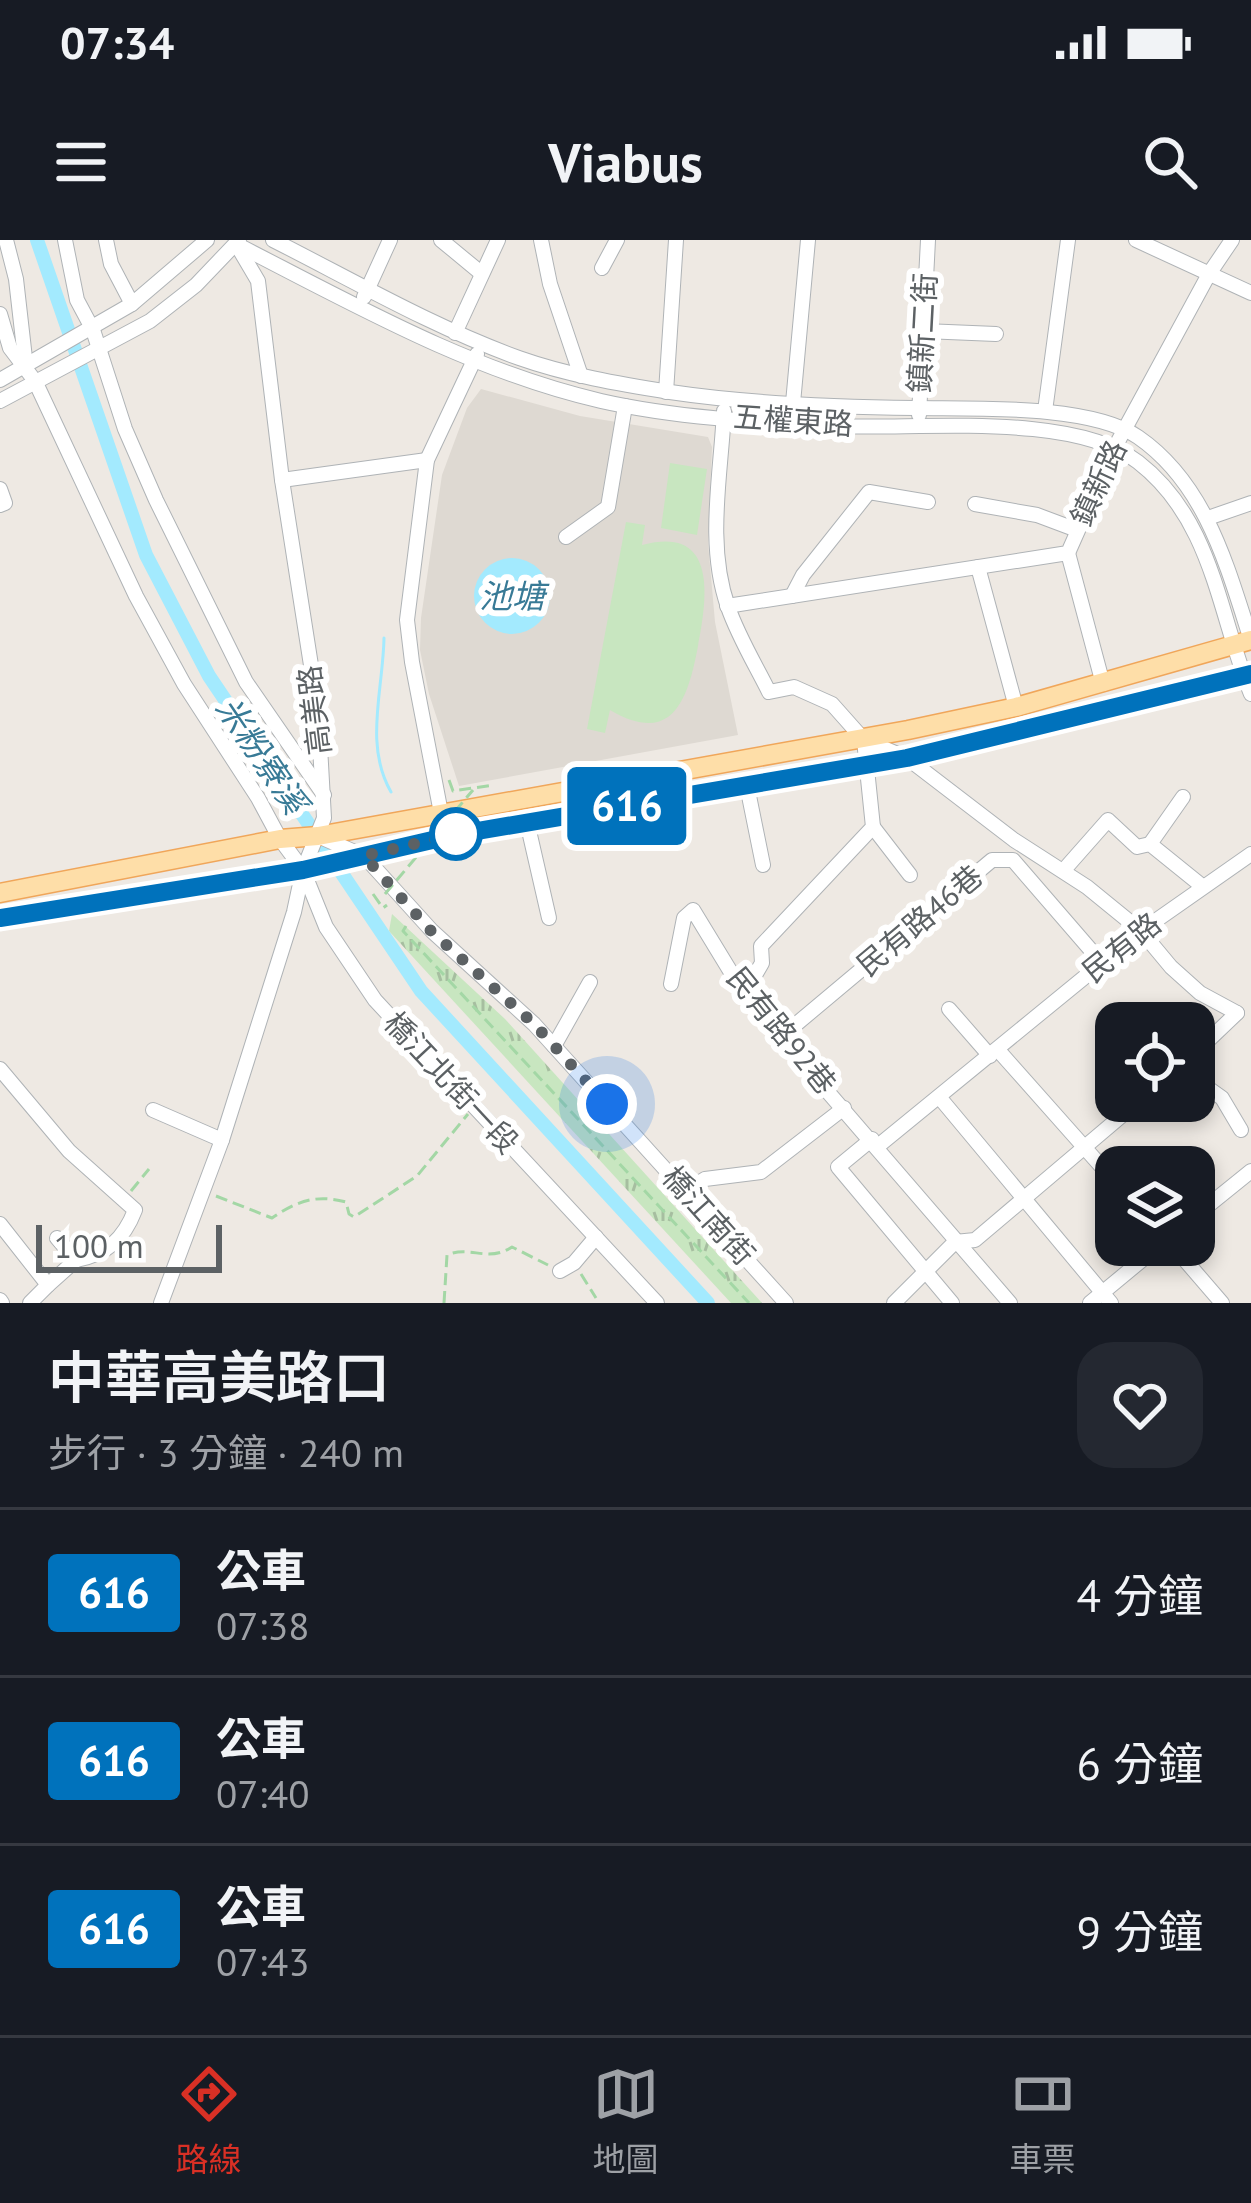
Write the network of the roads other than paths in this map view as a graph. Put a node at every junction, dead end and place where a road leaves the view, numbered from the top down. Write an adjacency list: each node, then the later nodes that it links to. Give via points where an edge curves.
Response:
1 (6, 240): 33 (street)
2 (65, 240): 26 (street, via 77,300)
3 (106, 240): 23 (street)
4 (207, 240): 23 (street)
5 (273, 240): 21 (street, 五權東路)
6 (390, 240): 21 (street)
7 (441, 240): 19 (street)
8 (498, 240): 19 (street)
9 (541, 240): 34 (street)
10 (617, 240): 18 (street)
11 (676, 240): 37 (street)
12 (808, 240): 40 (street)
13 (928, 240): 27 (street, 鎮新二街)
14 (1068, 240): 43 (street)
15 (1136, 240): 20 (street)
16 (1232, 240): 20 (street, 鎮新路)
17 (236, 241): 24 (street, 五權東路); 31 (street, via 196,285); 49 (street, 高美路, via 258,281)
18 (602, 268)
19 (481, 274): 28 (street)
20 (1209, 274): 22 (street); 46 (street, 鎮新路)
21 (368, 288): 24 (street); 28 (street, 五權東路)
22 (1251, 293)
23 (132, 304): 26 (street)
24 (360, 307): 32 (street, 五權東路)
25 (0, 314): 33 (street, 橋江北街一段)
26 (93, 330): 31 (street); 33 (street)
27 (925, 331): 29 (street); 42 (street, 鎮新二街)
28 (455, 333): 30 (street, 五權東路)
29 (996, 334)
30 (481, 344): 32 (street); 34 (street, 五權東路)
31 (100, 351): 36 (street); 70 (street, via 125,429 197,587 246,682)
32 (473, 361): 41 (street, 五權東路); 48 (street)
33 (26, 367): 35 (street); 36 (street, 橋江北街一段)
34 (581, 376): 37 (street, 五權東路)
35 (0, 380)
36 (35, 382): 39 (street); 76 (street, 橋江北街一段, via 146,614)
37 (666, 392): 38 (street, 五權東路)
38 (724, 400): 40 (street, 五權東路); 44 (street)
39 (0, 401)
40 (793, 403): 42 (street, 五權東路)
41 (626, 406): 44 (street, 五權東路); 57 (street, via 608,507)
42 (919, 409): 43 (street, 五權東路); 45 (street, 鎮新二街)
43 (1045, 411): 46 (street, 五權東路)
44 (724, 416): 45 (street, 五權東路); 61 (street, via 716,511)
45 (919, 427): 47 (street, 五權東路, via 1019,429)
46 (1125, 429): 47 (street, 鎮新路); 55 (street, 五權東路, via 1180,477)
47 (1115, 447): 56 (street, 鎮新路); 62 (street, 五權東路, via 1161,484 1195,529)
48 (427, 460): 49 (street); 72 (street, via 407,620)
49 (282, 480): 70 (street, 高美路)
50 (0, 489): 54 (street)
51 (928, 502): 60 (street, via 869,492)
52 (1251, 502): 55 (street)
53 (975, 504): 56 (street)
54 (0, 506)
55 (1208, 518): 62 (street, 五權東路)
56 (1077, 530): 58 (street, 鎮新路)
57 (566, 536)
58 (1068, 553): 59 (street, 鎮新路); 64 (street)
59 (978, 567): 60 (street, 鎮新路); 65 (street)
60 (792, 596): 61 (street, 鎮新路)
61 (728, 606): 66 (street, via 769,692 794,687 832,704)
62 (1242, 642): 63 (street, 五權東路); 64 (main road)
63 (1249, 682): 67 (main road)
64 (1103, 684): 65 (main road)
65 (1016, 707): 66 (main road)
66 (864, 740): 67 (street, 民有路46巷); 68 (street); 72 (main road)
67 (907, 758): 68 (main road); 82 (street, 民有路46巷)
68 (864, 765): 69 (main road); 75 (street)
69 (746, 786): 73 (main road); 80 (street)
70 (324, 794): 74 (street, 高美路)
71 (1183, 797): 77 (street)
72 (441, 813): 74 (main road)
73 (527, 822): 79 (main road); 87 (street)
74 (321, 827): 76 (main road); 79 (street, 橋江南街); 81 (street, 高美路)
75 (873, 827): 83 (street); 92 (street, via 760,946 762,963)
76 (280, 839): 81 (street, 橋江北街一段); 85 (main road)
77 (1150, 844): 82 (street, via 1137,847 1108,820); 84 (street)
78 (1251, 854): 84 (street, 民有路)
79 (364, 856): 81 (main road); 97 (street, 橋江南街)
80 (763, 866)
81 (304, 869): 86 (main road); 106 (street, 高美路); 115 (street, 橋江北街一段, via 326,927 375,1000)
82 (1064, 871): 88 (street, 民有路46巷)
83 (910, 875)
84 (1202, 886): 88 (street, 民有路)
85 (0, 893)
86 (0, 918)
87 (549, 918)
88 (1141, 931): 89 (street, 民有路); 94 (street, 民有路46巷, via 1200,993)
89 (1102, 963): 95 (street, 民有路46巷, via 1004,857); 98 (street, 民有路)
90 (590, 982): 97 (street)
91 (671, 984): 92 (street, 民有路92巷, via 683,918 693,910)
92 (744, 994): 95 (street, 民有路92巷)
93 (949, 1009): 98 (street)
94 (1244, 1012): 96 (street)
95 (782, 1036): 102 (street, 民有路92巷)
96 (1215, 1036)
97 (554, 1046): 111 (street, 橋江南街)
98 (994, 1053): 101 (street, 民有路); 108 (street)
99 (0, 1069): 118 (street, via 69,1151 136,1210 100,1256)
100 (1215, 1093): 105 (street)
101 (940, 1098): 107 (street, 民有路); 112 (street)
102 (844, 1108): 107 (street, 民有路92巷); 111 (street, via 761,1172 705,1178)
103 (153, 1110): 106 (street)
104 (1113, 1122): 108 (street)
105 (1241, 1130)
106 (222, 1140): 126 (street, 高美路)
107 (875, 1142): 117 (street, 民有路92巷); 122 (street, via 838,1167)
108 (1083, 1147): 109 (street); 112 (street)
109 (1095, 1160)
110 (1251, 1171): 113 (street)
111 (686, 1191): 128 (street, 橋江南街)
112 (1023, 1197): 117 (street, via 975,1240); 124 (street)
113 (1215, 1200)
114 (0, 1224): 123 (street)
115 (596, 1237): 121 (street); 127 (street, 橋江北街一段)
116 (58, 1238): 118 (street)
117 (955, 1242): 122 (street); 131 (street, 民有路92巷)
118 (76, 1260): 123 (street)
119 (1137, 1266): 124 (street)
120 (1190, 1266): 132 (street)
121 (567, 1267)
122 (923, 1272): 129 (street); 130 (street)
123 (48, 1285): 125 (street)
124 (1101, 1300)
125 (31, 1303)
126 (161, 1303)
127 (657, 1303)
128 (786, 1303)
129 (893, 1303)
130 (952, 1303)
131 (1010, 1303)
132 (1222, 1303)

